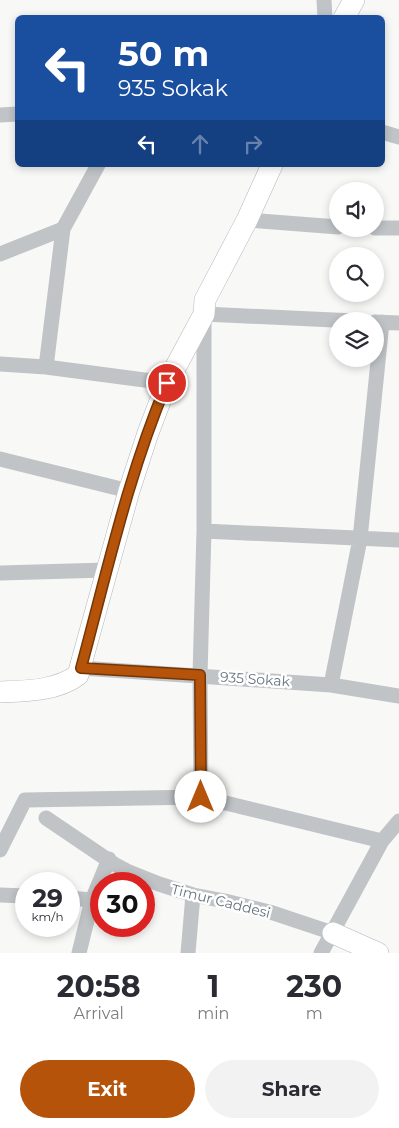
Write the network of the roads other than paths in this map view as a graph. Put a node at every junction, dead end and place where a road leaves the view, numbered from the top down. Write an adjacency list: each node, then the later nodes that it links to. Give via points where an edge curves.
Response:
1 (324, 0): 3 (street)
2 (354, 0): 4 (street)
3 (325, 15)
4 (346, 15)
5 (0, 114): 6 (street)
6 (15, 114)
7 (385, 133): 8 (street)
8 (399, 137)
9 (97, 167): 15 (street)
10 (271, 167): 11 (street)
11 (247, 220): 12 (street); 17 (street, via 205,300)
12 (329, 226)
13 (384, 228): 14 (street)
14 (399, 228)
15 (63, 229): 16 (street); 22 (street)
16 (0, 254)
17 (204, 314): 18 (street); 24 (street); 27 (street)
18 (329, 320)
19 (384, 322): 20 (street)
20 (399, 323)
21 (0, 364): 22 (street)
22 (46, 367): 24 (street)
23 (374, 367): 28 (street)
24 (167, 383): 26 (street)
25 (0, 459): 26 (street)
26 (129, 491): 30 (street)
27 (204, 531): 28 (street); 33 (street)
28 (360, 539): 29 (street); 34 (street)
29 (399, 540)
30 (107, 570): 31 (street); 32 (street)
31 (0, 573)
32 (81, 668): 33 (street, 935 Sokak); 35 (street, via 78,675 56,686)
33 (200, 675): 34 (street, 935 Sokak); 37 (street)
34 (331, 685): 36 (street, 935 Sokak)
35 (0, 692)
36 (399, 696)
37 (201, 797): 40 (street); 41 (street, via 25,800)
38 (46, 818): 42 (street, Timur Caddesi)
39 (399, 821): 40 (street)
40 (382, 841): 48 (street)
41 (0, 850)
42 (109, 859): 43 (street); 45 (street, Timur Caddesi, via 129,872)
43 (104, 872)
44 (0, 895): 46 (street)
45 (193, 895): 48 (street, Timur Caddesi, via 272,913); 50 (street)
46 (15, 896)
47 (90, 908): 49 (street)
48 (333, 932): 51 (street); 52 (street, Timur Caddesi)
49 (79, 953)
50 (188, 953)
51 (321, 953)
52 (378, 953)

